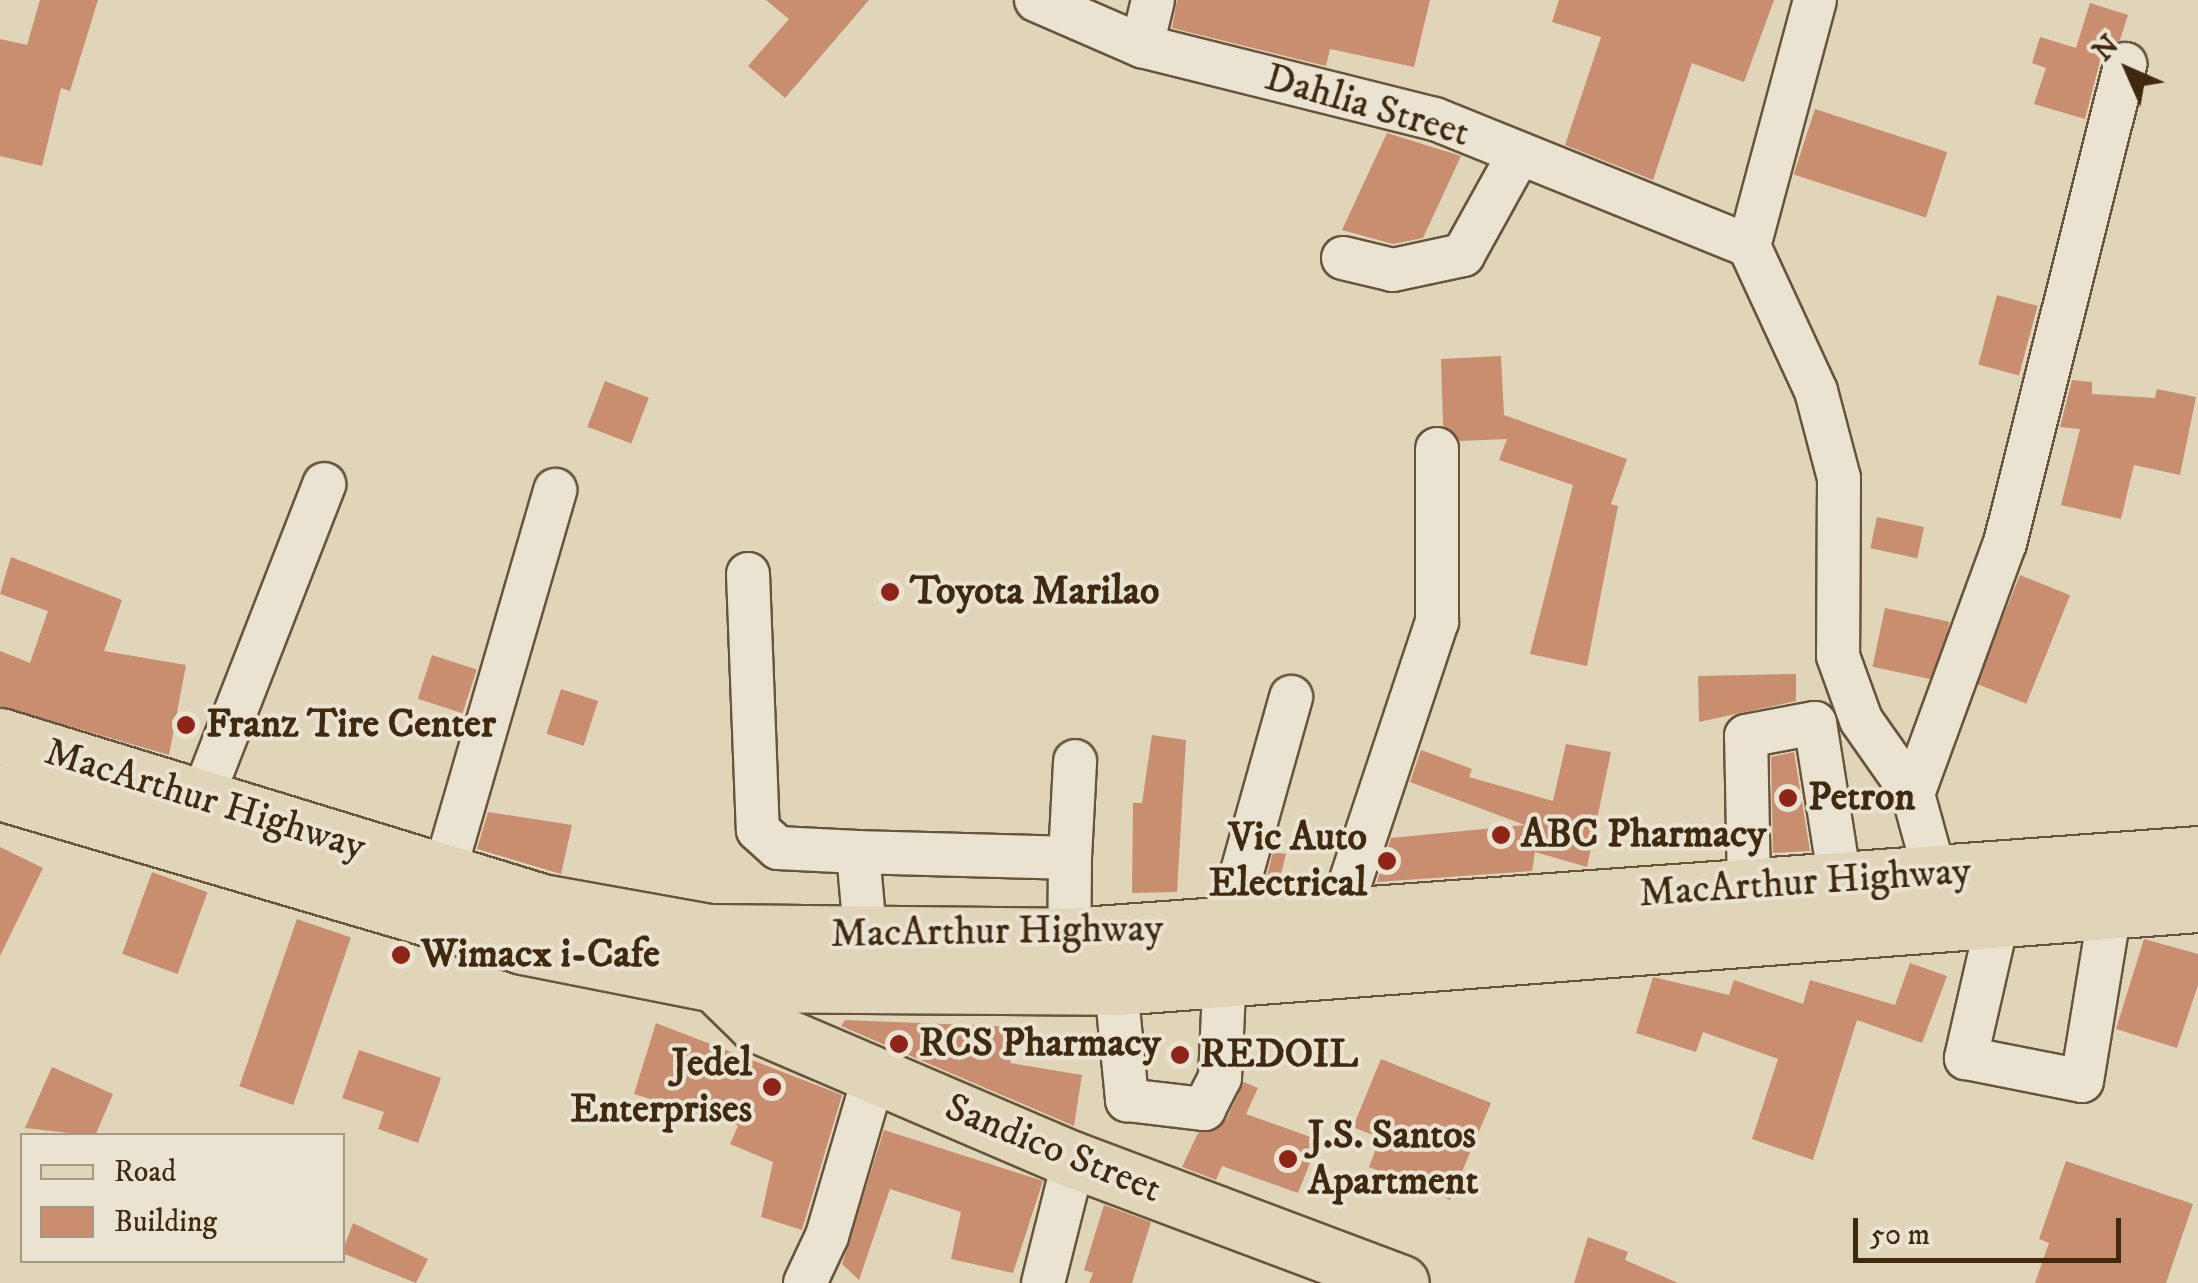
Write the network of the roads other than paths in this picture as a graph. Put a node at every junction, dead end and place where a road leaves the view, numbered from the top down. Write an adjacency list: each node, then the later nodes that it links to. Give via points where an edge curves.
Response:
1 (1036, 0): 4 (street, Dahlia Street)
2 (1153, 0): 4 (street)
3 (1815, 0): 7 (street)
4 (1142, 46): 6 (street, Dahlia Street, via 1435,119)
5 (2125, 64): 17 (street, via 2005,543)
6 (1520, 154): 7 (street, Dahlia Street); 8 (street, via 1464,255 1393,270)
7 (1749, 246): 17 (street, via 1816,391 1839,478 1838,656 1861,720)
8 (1342, 258)
9 (1437, 449): 28 (street, via 1437,622)
10 (324, 484): 18 (street)
11 (555, 490): 22 (street)
12 (748, 574): 19 (street, via 758,830 778,848)
13 (1291, 697): 30 (street)
14 (0, 736): 18 (main road, MacArthur Highway)
15 (1075, 761): 21 (street)
16 (0, 792): 18 (main road, MacArthur Highway)
17 (1913, 794): 25 (street)
18 (192, 822): 22 (main road, MacArthur Highway); 36 (main road, MacArthur Highway, via 523,946)
19 (858, 852): 21 (street); 32 (street)
20 (2198, 854): 25 (main road, MacArthur Highway)
21 (1070, 858): 33 (street)
22 (444, 873): 31 (main road, MacArthur Highway, via 542,902)
23 (1840, 881): 24 (main road, MacArthur Highway); 24 (street, via 1814,723 1746,736); 25 (main road, MacArthur Highway)
24 (1749, 887): 28 (main road, MacArthur Highway)
25 (1943, 898): 29 (main road, MacArthur Highway); 34 (main road, MacArthur Highway)
26 (2198, 904): 27 (main road, MacArthur Highway)
27 (2110, 910): 29 (main road, MacArthur Highway); 29 (street, via 2082,1081 1966,1058)
28 (1334, 916): 30 (main road, MacArthur Highway); 34 (street)
29 (1998, 918)
30 (1226, 925): 33 (main road, MacArthur Highway); 35 (street)
31 (709, 932): 32 (main road, MacArthur Highway); 36 (main road)
32 (868, 965): 33 (main road, MacArthur Highway); 36 (main road, MacArthur Highway)
33 (1085, 970): 35 (main road, MacArthur Highway); 35 (street, via 1128,1100 1204,1109 1220,1078)
34 (1324, 970): 35 (main road, MacArthur Highway)
35 (1228, 980)
36 (716, 984): 37 (main road, Sandico Street, via 756,1024)
37 (874, 1076): 38 (main road, Sandico Street); 39 (street, via 827,1236)
38 (1074, 1160): 40 (street); 41 (main road, Sandico Street)
39 (804, 1283)
40 (1042, 1283)
41 (1401, 1283)

